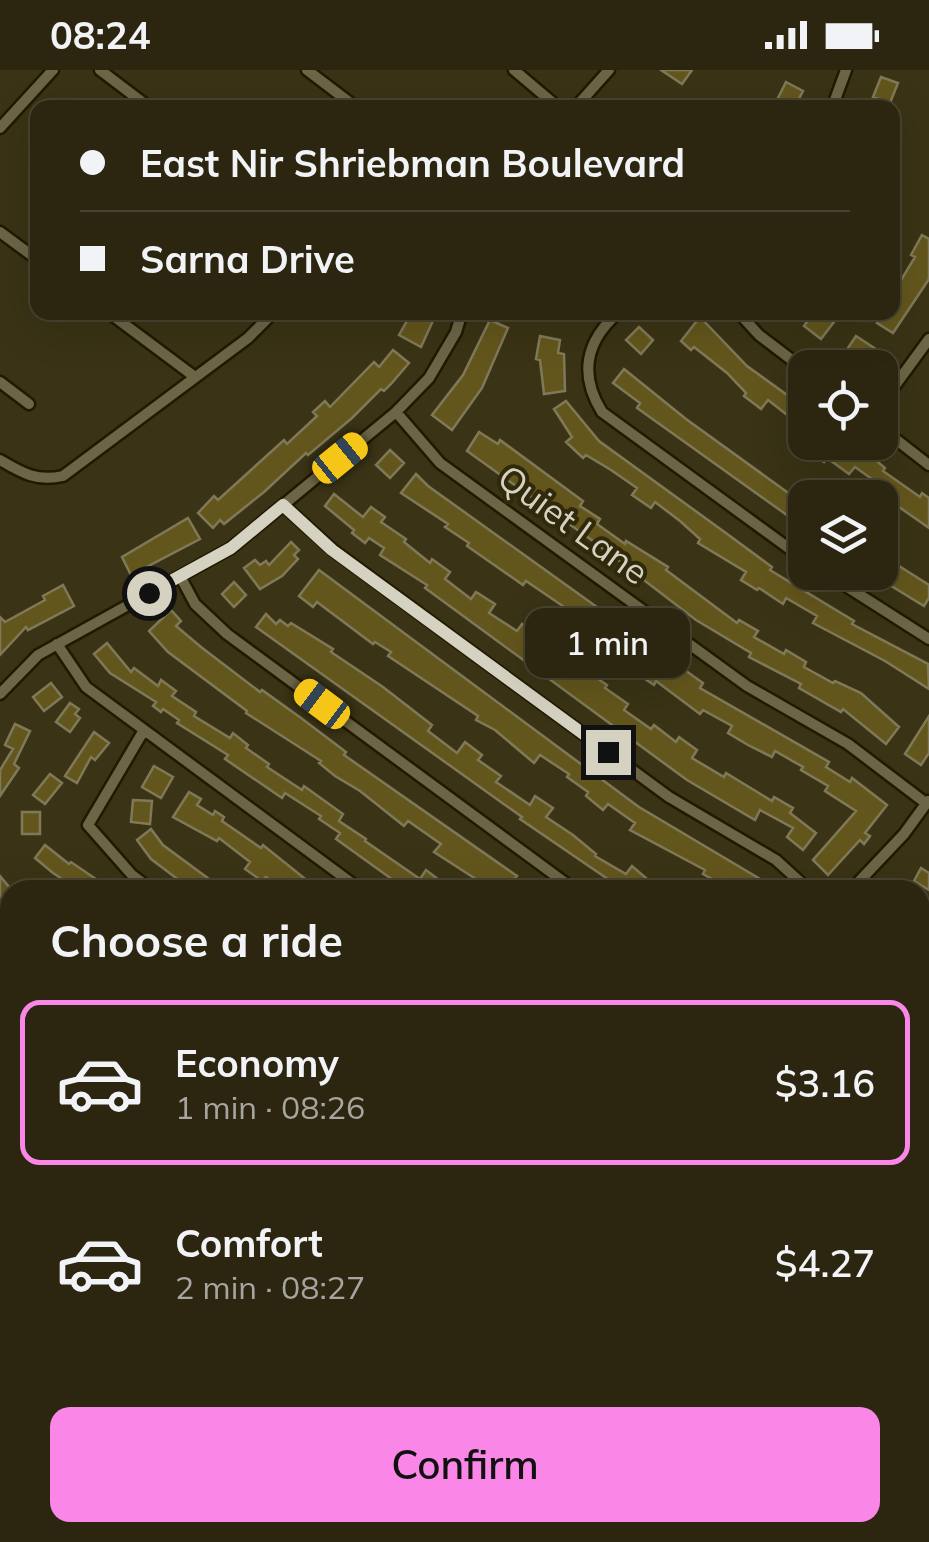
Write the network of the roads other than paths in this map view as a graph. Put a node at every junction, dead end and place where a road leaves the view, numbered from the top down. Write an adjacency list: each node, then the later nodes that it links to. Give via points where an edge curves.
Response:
1 (53, 70): 12 (street)
2 (100, 70): 7 (street)
3 (306, 70): 8 (street)
4 (514, 70): 9 (street)
5 (609, 70): 10 (street)
6 (846, 70): 11 (street)
7 (139, 100)
8 (346, 100)
9 (550, 100)
10 (581, 100)
11 (835, 100)
12 (0, 128)
13 (0, 232): 14 (street)
14 (30, 254)
15 (119, 320): 22 (street)
16 (266, 320): 22 (street)
17 (460, 320): 26 (street, via 428,378)
18 (610, 320): 31 (street, via 590,351 588,384 602,412)
19 (745, 320): 21 (street)
20 (929, 340): 24 (street)
21 (788, 357)
22 (195, 378): 28 (street, via 63,476 27,476)
23 (0, 382): 25 (street)
24 (898, 382)
25 (29, 404)
26 (396, 412): 30 (street); 38 (street, Quiet Lane, via 440,462 747,686 848,744)
27 (898, 442): 29 (street)
28 (0, 460)
29 (929, 465)
30 (283, 505): 32 (street, via 231,548); 42 (street, via 332,550 669,796)
31 (788, 548)
32 (180, 576): 35 (street); 41 (street, via 195,604 227,634)
33 (852, 590): 34 (street)
34 (929, 639)
35 (57, 644): 36 (street); 37 (street, via 86,688)
36 (0, 694)
37 (144, 730): 39 (street, via 88,824); 40 (street)
38 (928, 802): 43 (street)
39 (140, 880)
40 (347, 880)
41 (561, 880)
42 (798, 880)
43 (861, 880)

